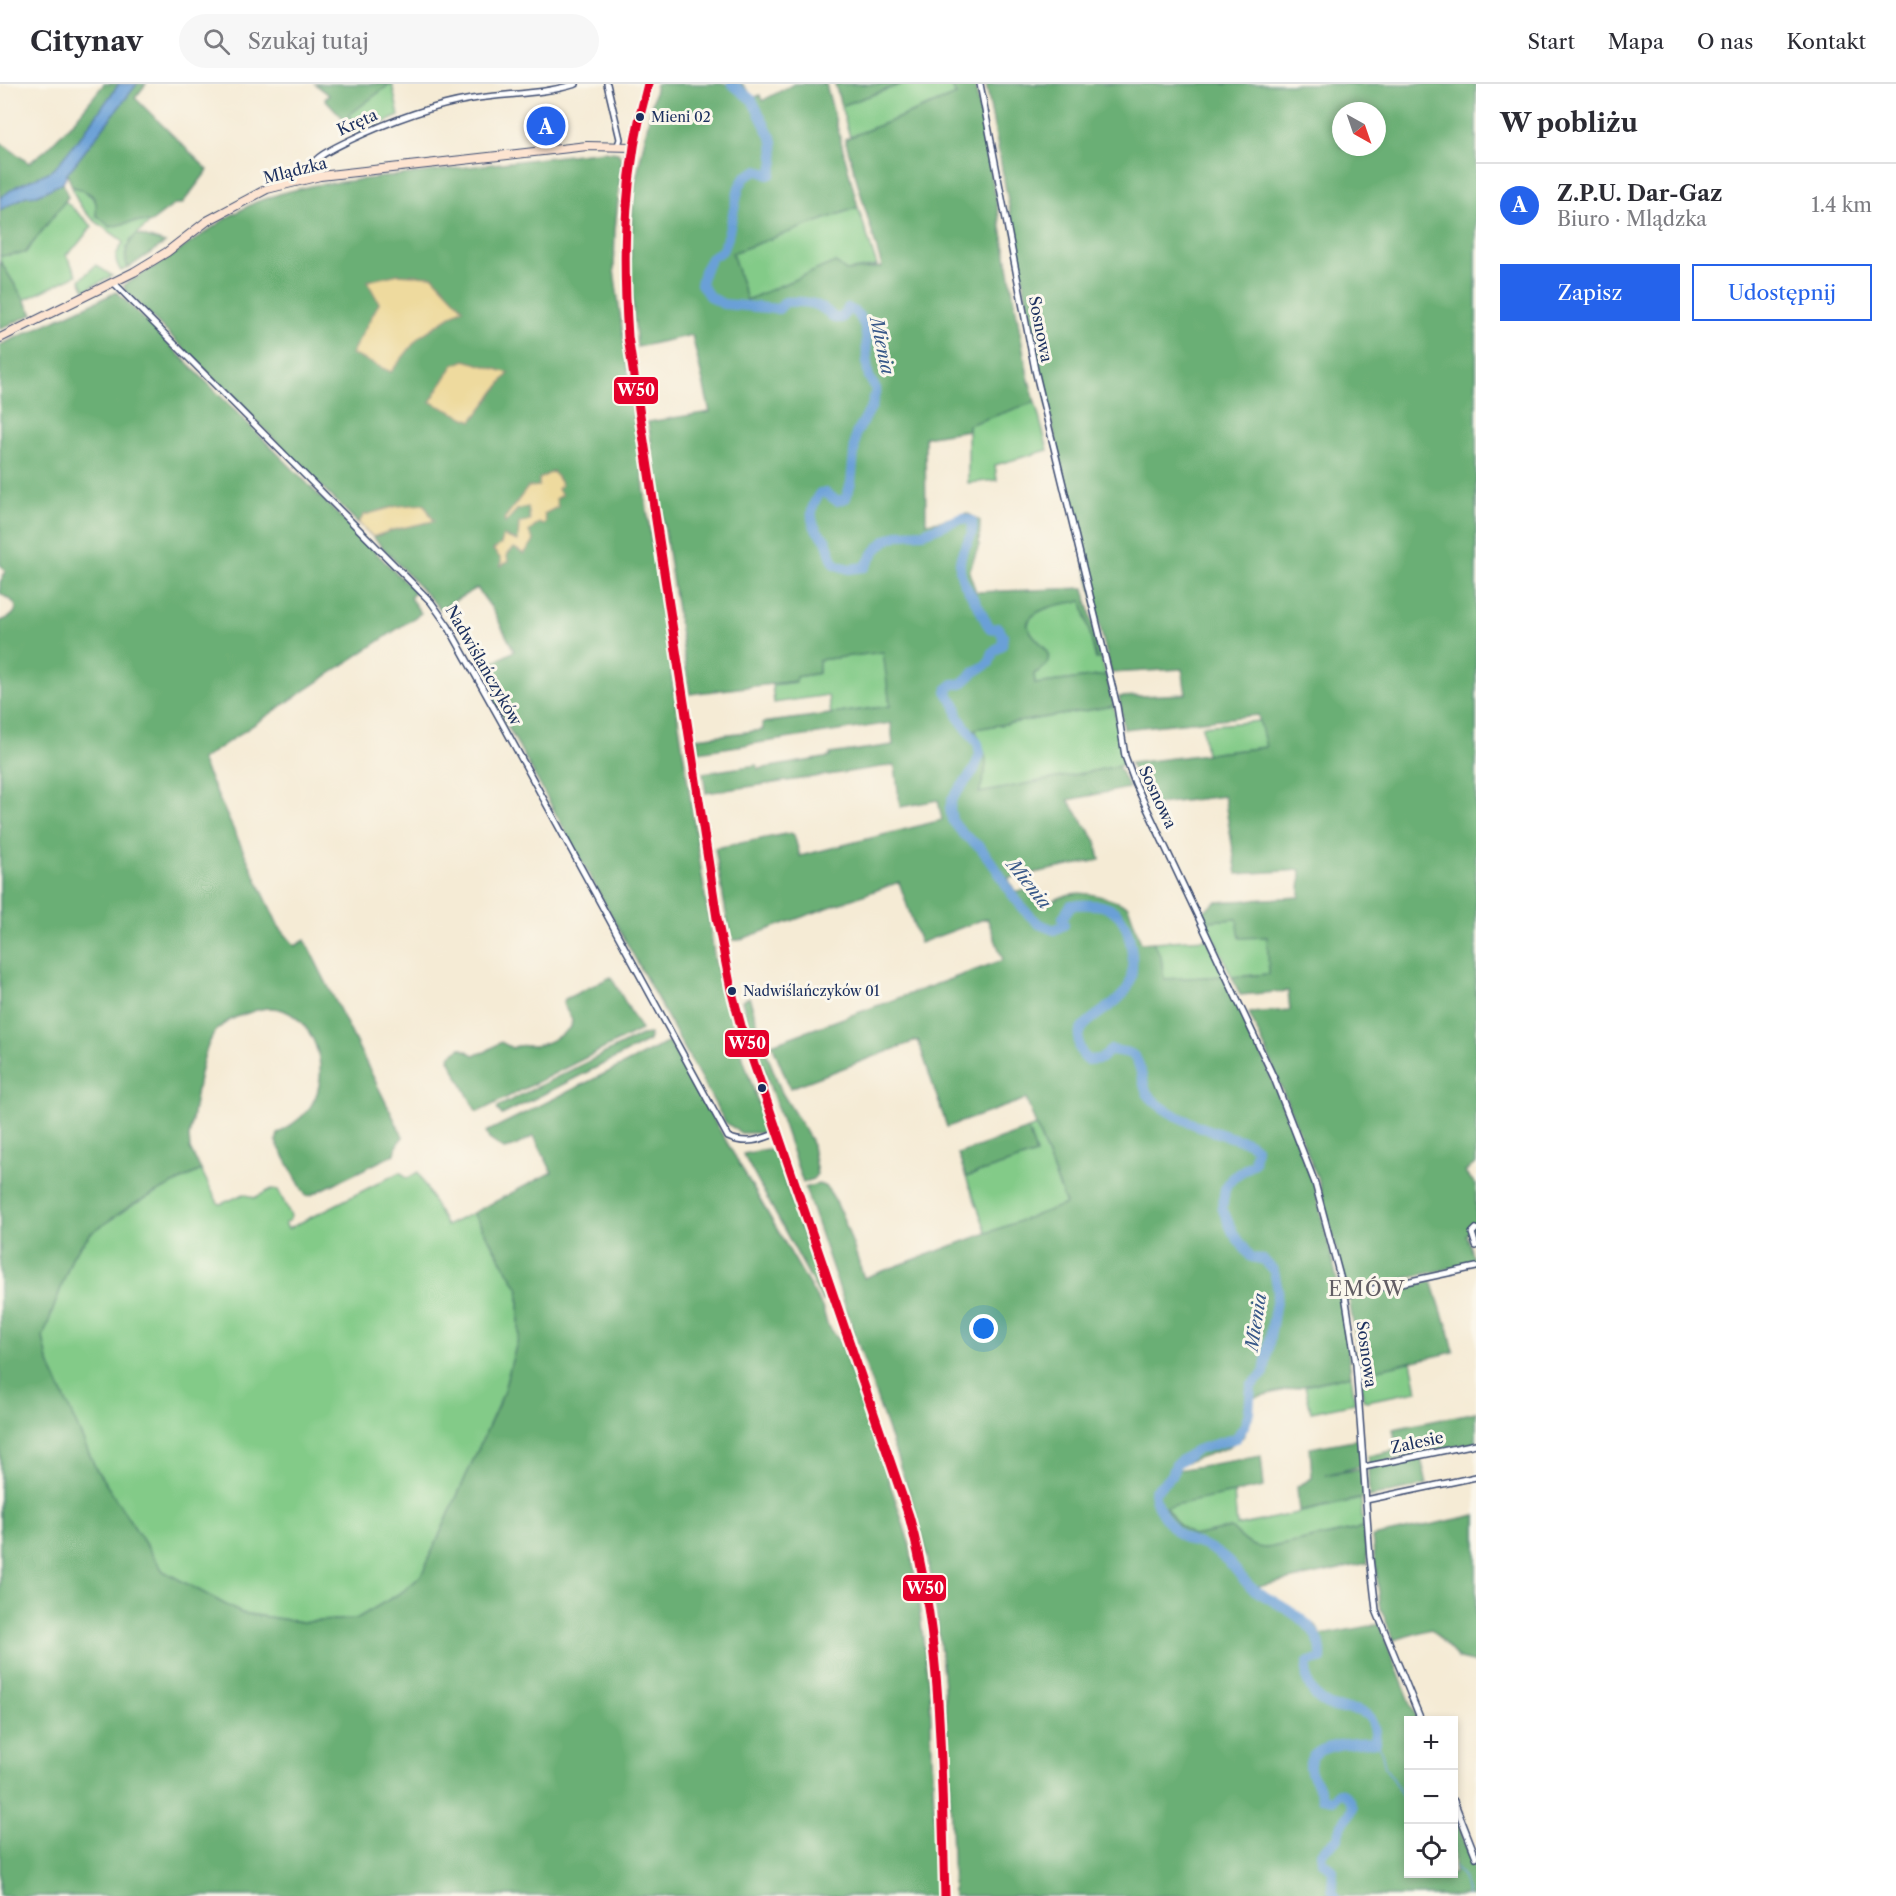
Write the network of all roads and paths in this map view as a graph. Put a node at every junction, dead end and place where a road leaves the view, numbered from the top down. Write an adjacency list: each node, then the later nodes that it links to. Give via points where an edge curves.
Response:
1 (576, 84): 7 (street, Kręta, via 553,91 425,108 336,147 308,167)
2 (607, 84): 5 (street, via 620,139)
3 (648, 84): 6 (main road)
4 (980, 84): 14 (street, Sosnowa, via 1035,370 1117,706 1125,756 1274,1078 1315,1183)
5 (618, 145): 6 (main road, Mlądzka); 7 (main road, Mlądzka)
6 (633, 147): 10 (main road, via 624,216 628,337 719,930 733,999)
7 (303, 180): 8 (main road, Mlądzka, via 267,189 235,205)
8 (114, 283): 9 (main road, Mlądzka); 10 (street, Nadwiślańczyków, via 431,602 501,721 728,1137 750,1142)
9 (0, 338)
10 (777, 1133): 22 (main road, via 920,1555 938,1703)
11 (1476, 1229): 12 (street, via 1472,1233)
12 (1476, 1246)
13 (1476, 1267): 14 (street)
14 (1345, 1295): 16 (street, Sosnowa, via 1356,1364)
15 (1476, 1444): 16 (street, Zalesie)
16 (1364, 1467): 18 (street, Sosnowa)
17 (1476, 1477): 18 (street)
18 (1366, 1500): 19 (street, Sosnowa, via 1376,1610)
19 (1419, 1716)
20 (1458, 1811): 21 (street)
21 (1476, 1857)
22 (945, 1896)

